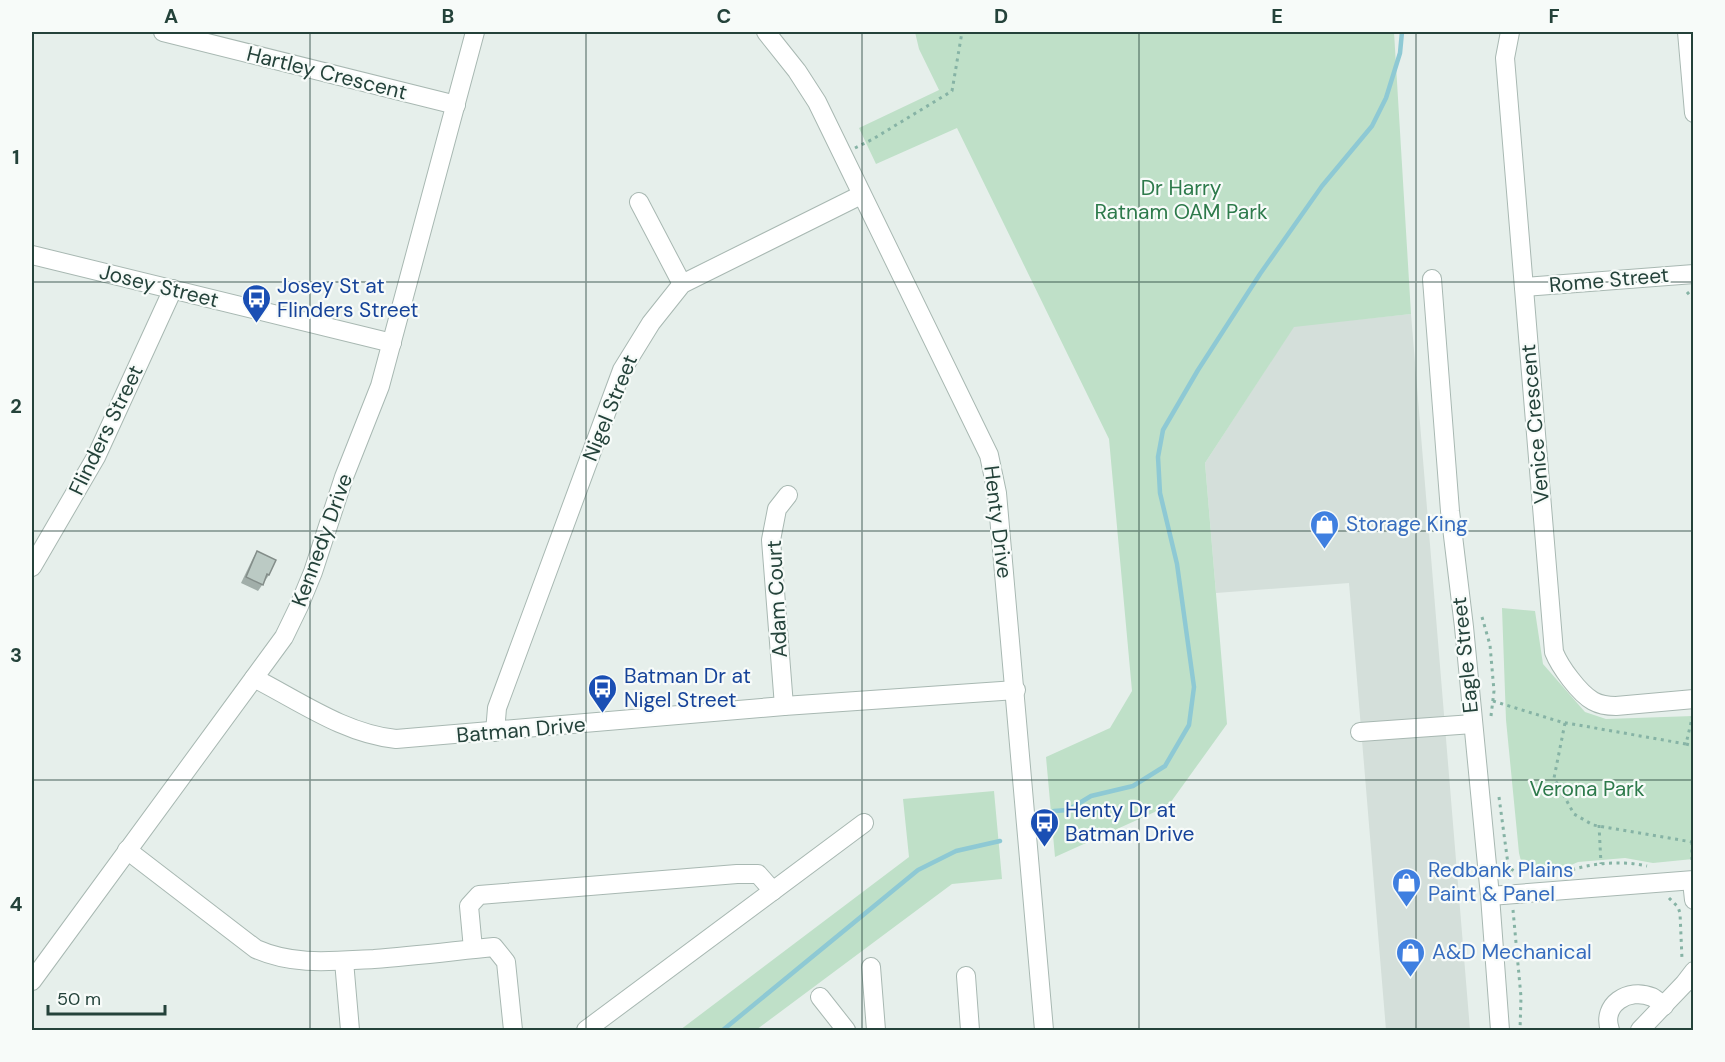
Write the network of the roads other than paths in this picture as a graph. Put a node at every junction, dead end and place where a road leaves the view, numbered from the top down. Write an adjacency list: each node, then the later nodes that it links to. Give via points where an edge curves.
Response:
1 (163, 32): 6 (street, Hartley Crescent)
2 (475, 32): 6 (street, Kennedy Drive)
3 (766, 32): 8 (street, Henty Drive, via 817,102)
4 (1510, 32): 14 (street, Venice Crescent, via 1505,58)
5 (1687, 32): 7 (street)
6 (456, 105): 16 (street, Kennedy Drive)
7 (1694, 113)
8 (861, 195): 13 (street, Nigel Street); 20 (street, Henty Drive, via 989,455 997,493)
9 (639, 202): 13 (street)
10 (32, 255): 15 (street, Josey Street)
11 (1694, 274): 14 (street, Rome Street)
12 (1432, 279): 23 (street, Eagle Street, via 1450,512)
13 (682, 284): 24 (street, Nigel Street, via 651,323 622,370 497,708)
14 (1524, 287): 21 (street, Venice Crescent, via 1554,652 1584,694 1604,705)
15 (173, 289): 16 (street, Josey Street); 18 (street, Flinders Street, via 96,457)
16 (392, 343): 19 (street, Kennedy Drive, via 380,386 299,606 284,637)
17 (788, 495): 22 (street, Adam Court, via 777,509 771,540)
18 (32, 567)
19 (254, 678): 24 (street, Batman Drive, via 352,728 381,738); 27 (street, Kennedy Drive)
20 (1016, 690): 22 (street, Batman Drive); 46 (street, Henty Drive)
21 (1694, 699)
22 (784, 706): 24 (street, Batman Drive)
23 (1473, 724): 25 (street); 30 (street, Eagle Street)
24 (495, 732)
25 (1360, 732)
26 (864, 823): 29 (street)
27 (128, 850): 33 (street, via 256,949 274,957 304,962); 37 (street, Kennedy Drive)
28 (1693, 872): 30 (street); 31 (street)
29 (773, 891): 32 (street, via 758,874 737,874 479,895 469,906); 42 (street)
30 (1490, 896): 47 (street, Eagle Street)
31 (1694, 900)
32 (473, 950): 33 (street); 41 (street, via 494,947 506,962)
33 (344, 961): 40 (street)
34 (871, 967): 44 (street)
35 (1687, 967): 39 (street)
36 (966, 976): 45 (street)
37 (32, 981)
38 (820, 997): 43 (street)
39 (1664, 1006): 48 (street, via 1638,994 1617,999 1608,1013); 49 (street)
40 (350, 1030)
41 (513, 1030)
42 (586, 1030)
43 (846, 1030)
44 (876, 1030)
45 (970, 1030)
46 (1044, 1030)
47 (1500, 1030)
48 (1610, 1030)
49 (1640, 1030)

